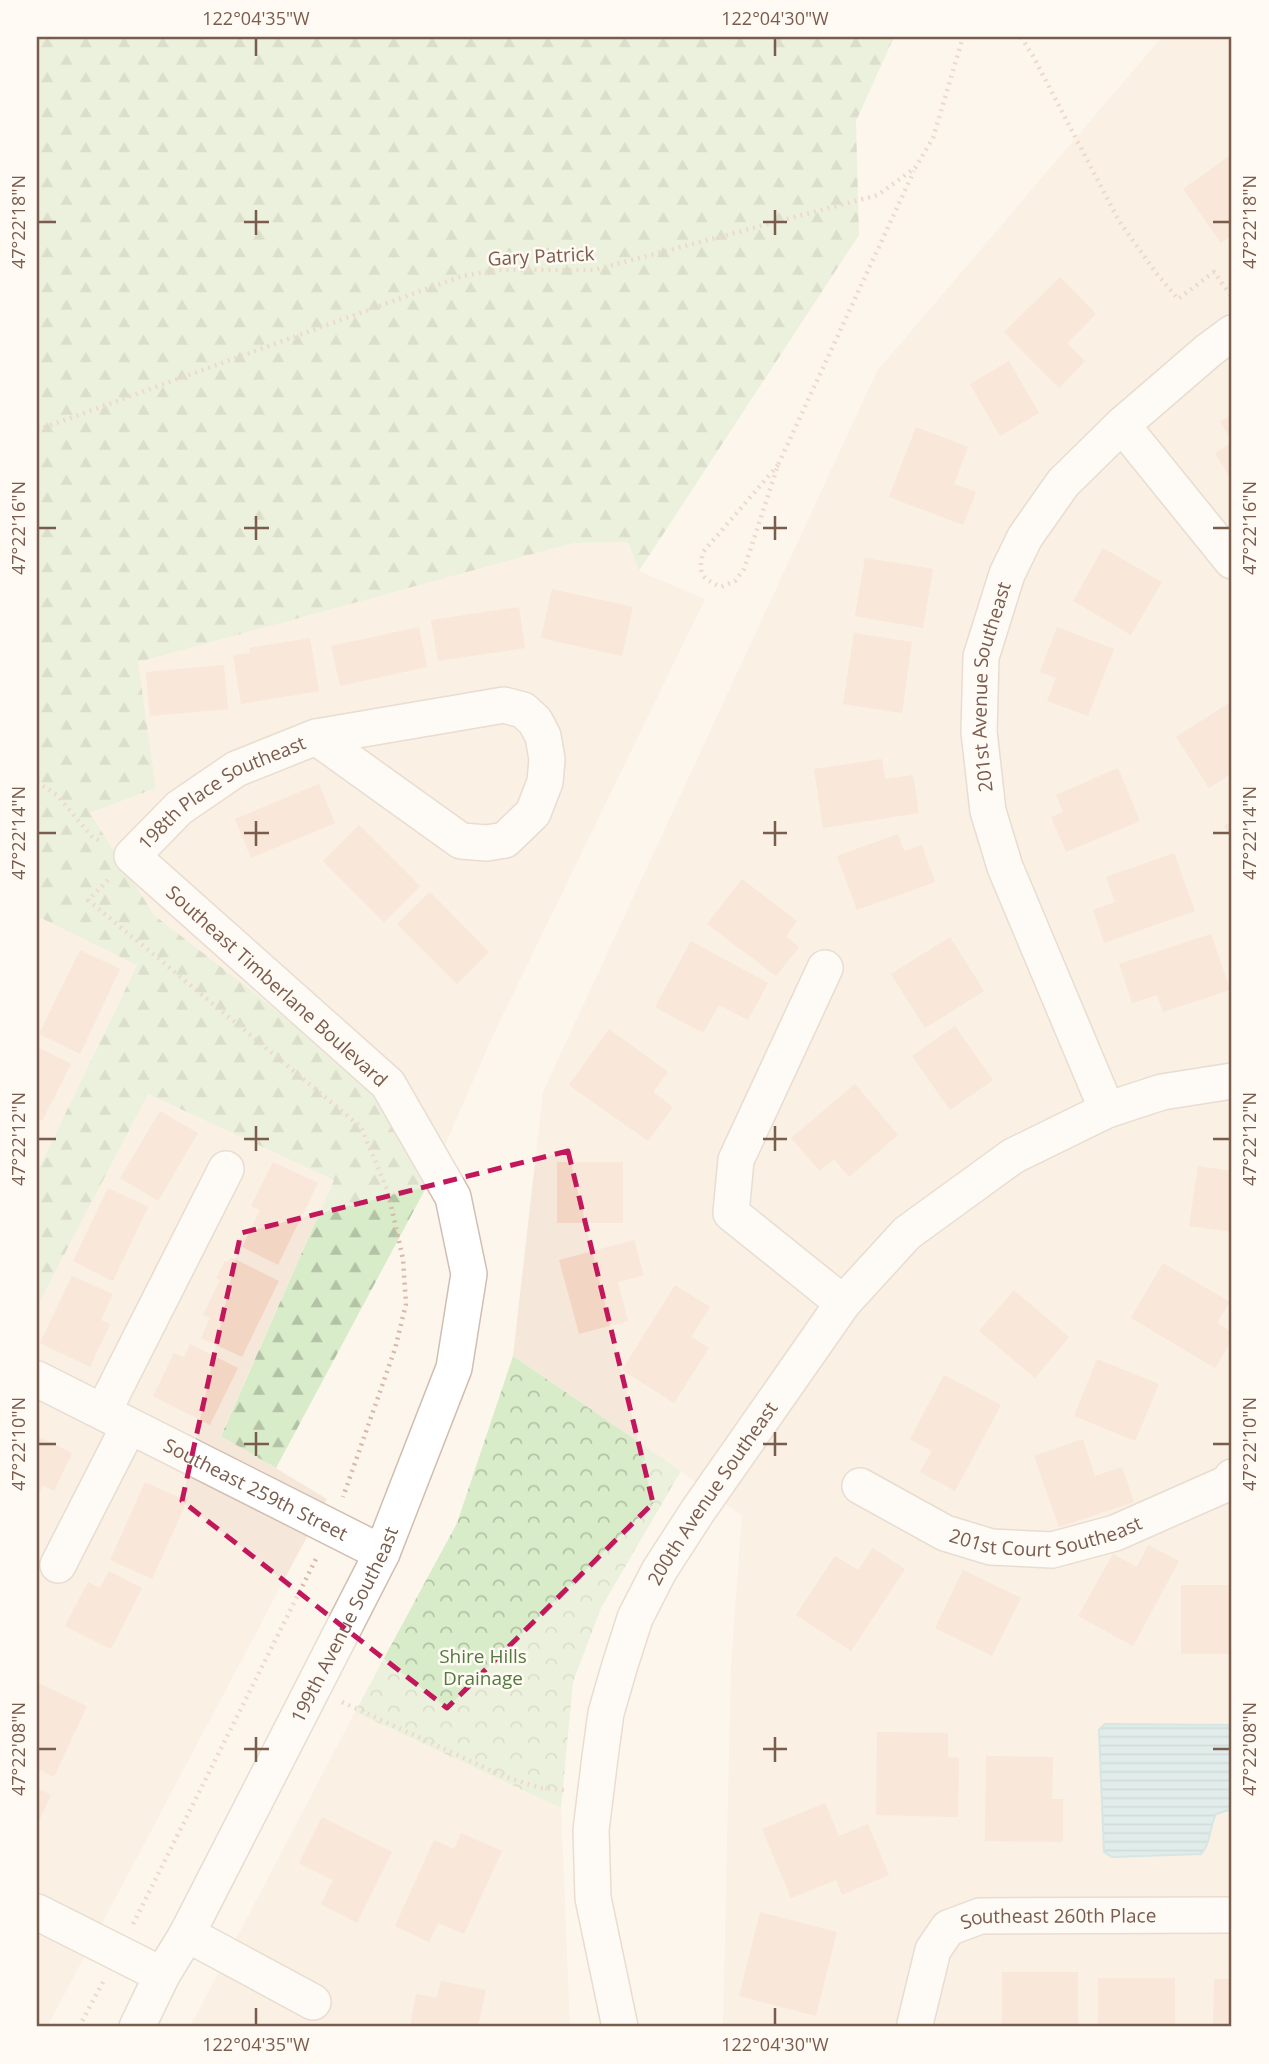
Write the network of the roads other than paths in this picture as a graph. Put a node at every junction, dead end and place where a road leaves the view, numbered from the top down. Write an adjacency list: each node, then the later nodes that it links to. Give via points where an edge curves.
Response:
1 (1232, 333): 2 (street, 201st Avenue Southeast)
2 (1122, 425): 3 (street); 8 (street, 201st Avenue Southeast, via 1063,483 1025,537 1007,573 981,657 979,732 988,811 1005,867)
3 (1232, 561)
4 (316, 737): 4 (street, 198th Place Southeast, via 461,841 505,840 533,813 545,782 543,736 523,710 504,705); 5 (street, 198th Place Southeast, via 236,769 179,808)
5 (132, 856): 10 (street, Southeast Timberlane Boulevard, via 388,1084)
6 (825, 968): 11 (street, via 736,1160 731,1213)
7 (1232, 1082): 8 (street, via 1162,1093)
8 (1107, 1110): 11 (street, 200th Avenue Southeast, via 1013,1156 907,1233)
9 (226, 1170): 13 (street)
10 (453, 1197): 16 (street, 199th Avenue Southeast, via 469,1275 454,1368)
11 (843, 1303): 25 (street, 200th Avenue Southeast, via 659,1571 635,1618 619,1668 606,1713 591,1830 593,1898)
12 (37, 1379): 13 (street, Southeast 259th Street)
13 (116, 1419): 16 (street, Southeast 259th Street); 17 (street)
14 (1232, 1477): 15 (street, 201st Court Southeast, via 1228,1483 1115,1533 1052,1550 991,1547 945,1533)
15 (860, 1486)
16 (382, 1553): 20 (street, 199th Avenue Southeast)
17 (58, 1565)
18 (37, 1912): 21 (street)
19 (1232, 1915): 23 (street, Southeast 260th Place, via 981,1916 948,1928 933,1950)
20 (187, 1934): 21 (street, 199th Avenue Southeast); 22 (street)
21 (162, 1975): 24 (street, 199th Avenue Southeast)
22 (313, 2002)
23 (915, 2024)
24 (137, 2027)
25 (620, 2027)

